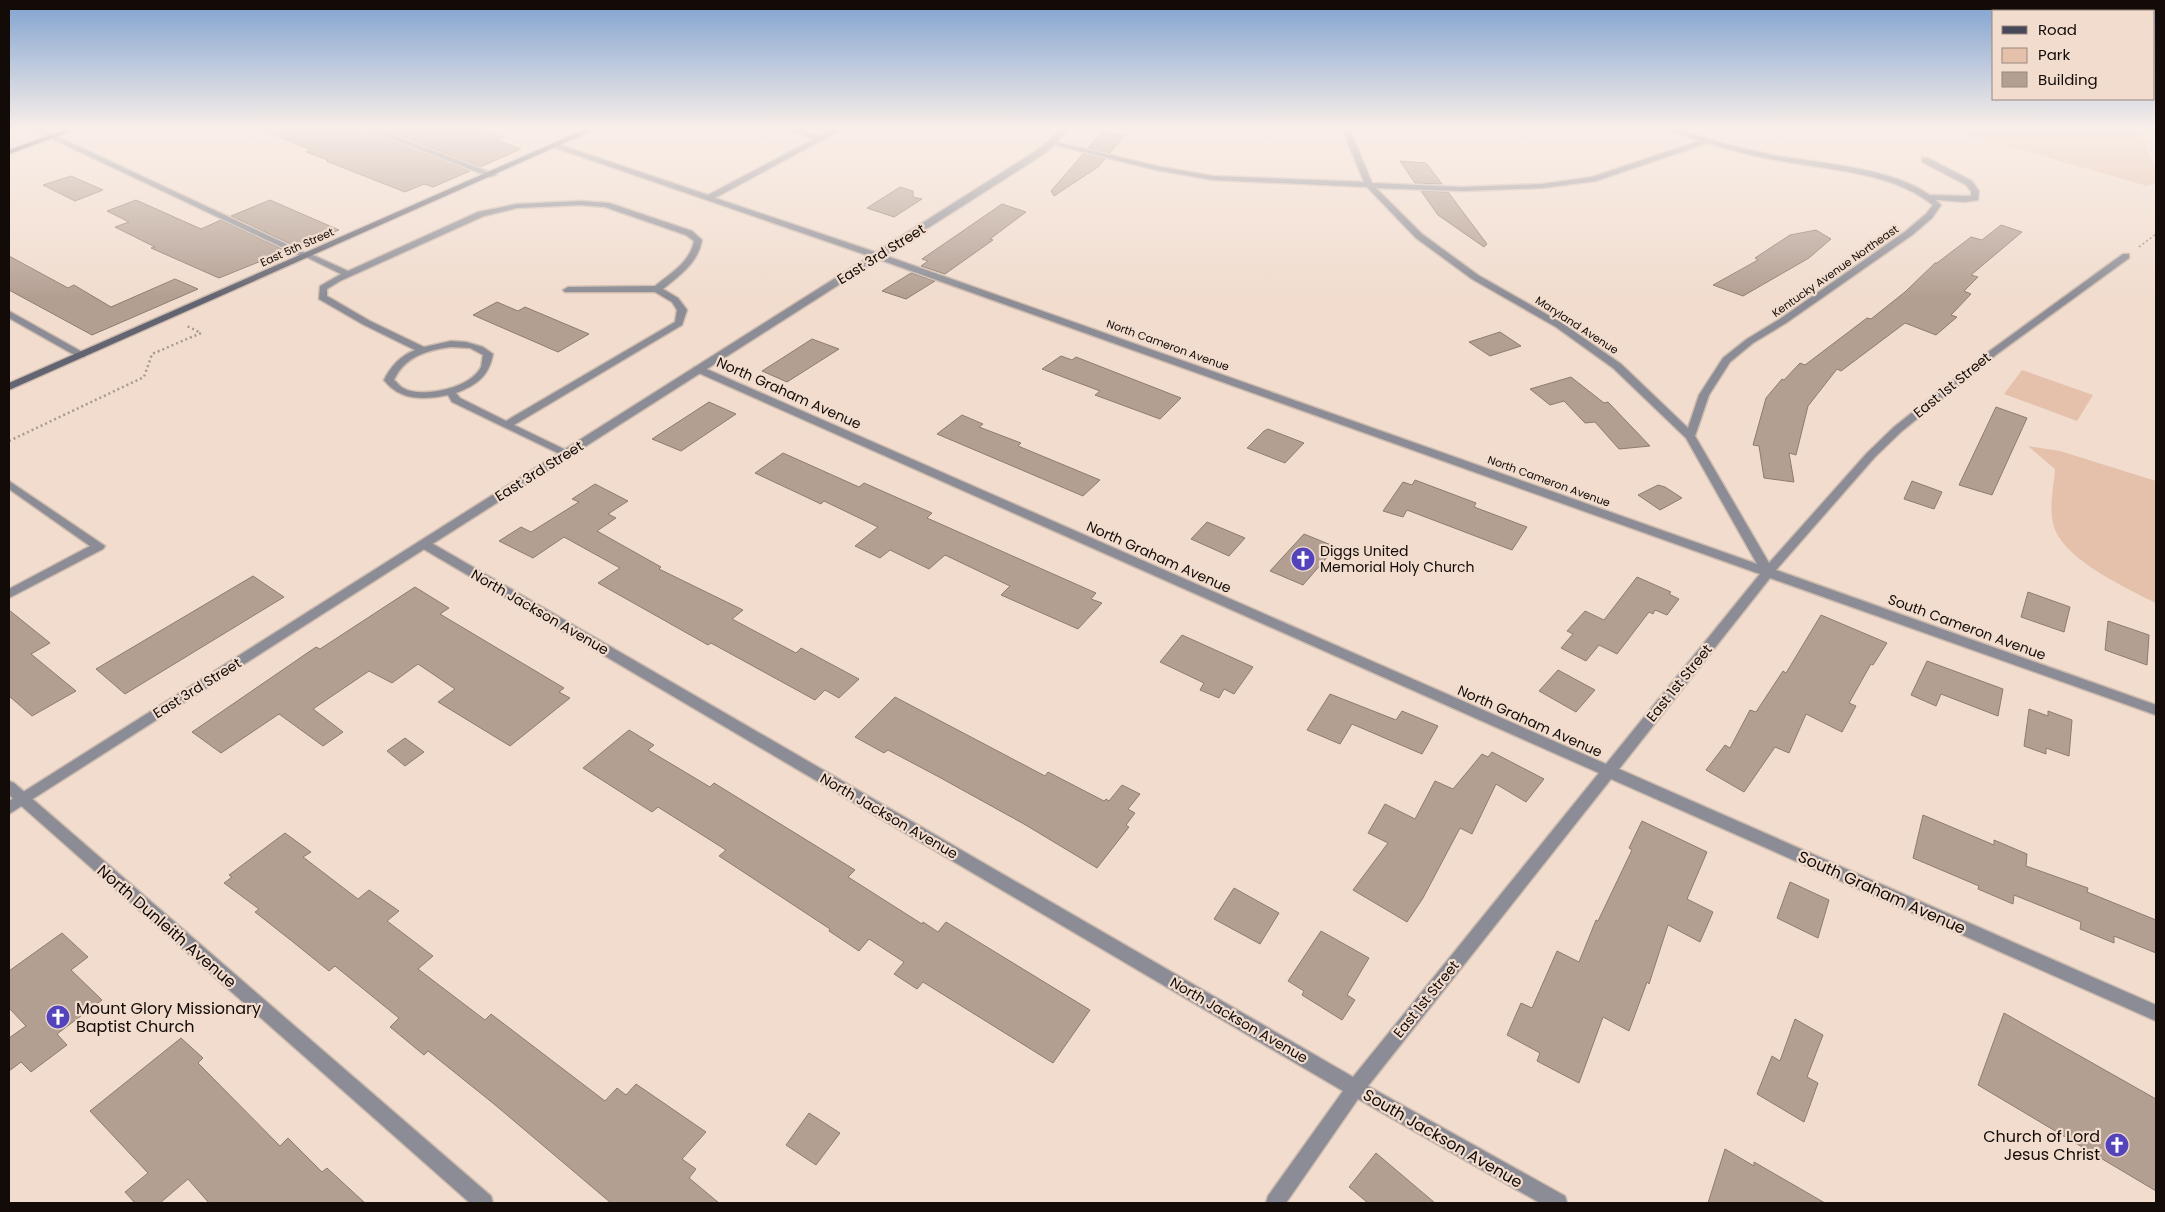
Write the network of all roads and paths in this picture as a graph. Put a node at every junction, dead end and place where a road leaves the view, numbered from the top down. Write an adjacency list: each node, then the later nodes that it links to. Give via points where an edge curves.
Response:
1 (160, 185): 14 (street)
2 (471, 185): 14 (main road, East 5th Street)
3 (669, 185): 12 (street, North Cameron Avenue)
4 (735, 185): 12 (street)
5 (988, 185): 15 (street, East 3rd Street)
6 (1359, 185): 7 (street)
7 (1369, 185): 8 (street, via 1471,188); 28 (street, Maryland Avenue, via 1427,242 1475,277 1559,325 1617,366)
8 (1538, 185)
9 (1906, 185): 11 (street)
10 (1970, 185): 11 (street, via 1975,198)
11 (1929, 197): 28 (street, Kentucky Avenue Northeast, via 1937,205 1909,233 1726,360 1704,395)
12 (709, 198): 15 (street, North Cameron Avenue)
13 (2156, 234): 16 (path)
14 (308, 256): 17 (street); 21 (main road, East 5th Street)
15 (878, 256): 24 (street, East 3rd Street); 33 (street, North Cameron Avenue)
16 (2126, 256): 33 (street, East 1st Street, via 1994,352 1898,429)
17 (348, 274): 18 (street, via 481,214 517,206 580,203 606,205 645,216 689,233 698,240 694,257); 22 (street, via 323,288 322,297)
18 (657, 289): 19 (street); 27 (street, via 675,300 682,310 679,323)
19 (568, 290)
20 (9, 314): 23 (street)
21 (169, 317): 23 (main road, East 5th Street); 29 (path, via 201,333 152,354 144,377)
22 (423, 350): 26 (street, via 401,360 392,370 388,380 392,388 403,394 419,396); 26 (street, via 468,344 488,354 490,363 484,372 473,382)
23 (81, 355): 25 (main road, East 5th Street)
24 (698, 370): 30 (street, East 3rd Street); 36 (street, North Graham Avenue)
25 (9, 387)
26 (450, 391): 27 (street, via 456,400)
27 (506, 425): 30 (street)
28 (1690, 436): 33 (street, Maryland Avenue)
29 (9, 441)
30 (566, 454): 32 (street, East 3rd Street)
31 (9, 484): 34 (street, via 99,546)
32 (424, 544): 38 (street, East 3rd Street); 40 (street, North Jackson Avenue)
33 (1768, 572): 35 (street, South Cameron Avenue); 36 (street, East 1st Street)
34 (9, 594)
35 (2156, 710)
36 (1608, 772): 39 (street, South Graham Avenue); 40 (street, East 1st Street)
37 (9, 787): 38 (street, North Dunleith Avenue)
38 (16, 804): 41 (street, North Dunleith Avenue)
39 (2156, 1013)
40 (1355, 1088): 42 (street, East 1st Street); 43 (street, South Jackson Avenue)
41 (484, 1203)
42 (1274, 1203)
43 (1558, 1203)

